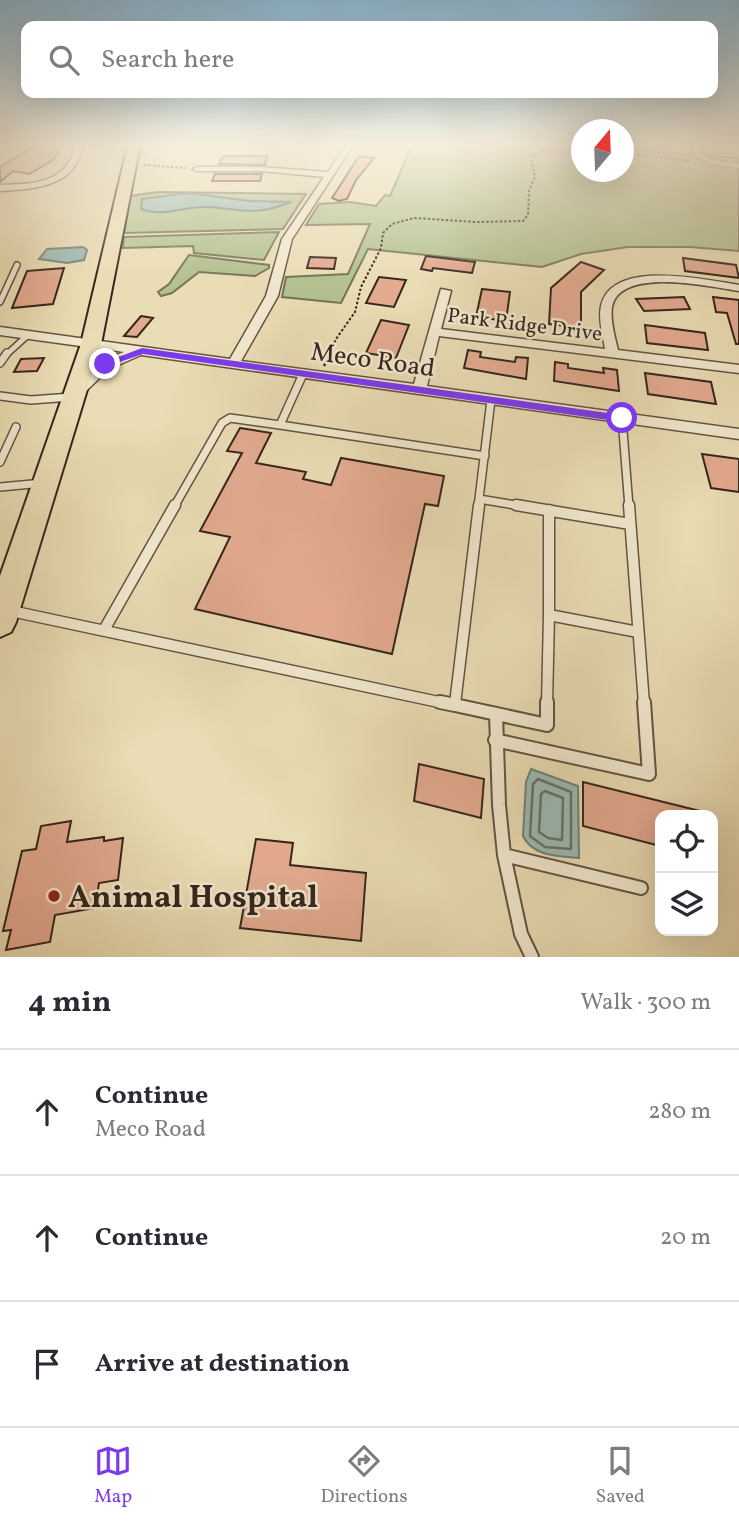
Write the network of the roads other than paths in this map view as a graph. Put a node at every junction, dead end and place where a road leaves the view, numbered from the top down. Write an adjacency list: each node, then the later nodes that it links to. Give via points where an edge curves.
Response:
1 (124, 190): 10 (main road)
2 (320, 190): 14 (street, via 287,239 272,296)
3 (17, 265): 6 (lane)
4 (739, 288): 12 (street, Park Ridge Drive, via 652,279 623,285 607,304)
5 (445, 291): 8 (street)
6 (0, 302)
7 (0, 331): 9 (street, Meco Road)
8 (434, 332): 12 (street, Park Ridge Drive); 17 (street)
9 (28, 335): 10 (street, Meco Road); 13 (lane)
10 (91, 344): 11 (street, Meco Road); 19 (main road)
11 (142, 351): 14 (street, Meco Road); 19 (street, via 105,364)
12 (612, 354): 15 (street, Park Ridge Drive)
13 (0, 363)
14 (233, 364): 16 (street, Meco Road)
15 (739, 369)
16 (303, 374): 17 (street, Meco Road); 22 (lane)
17 (419, 390): 20 (street, Meco Road)
18 (0, 396): 19 (lane, via 31,400)
19 (74, 397): 27 (main road)
20 (491, 400): 21 (street, Meco Road); 25 (lane)
21 (622, 418): 24 (street, Meco Road); 31 (lane)
22 (280, 425): 25 (lane); 34 (lane, via 230,418 222,423)
23 (16, 427): 26 (lane)
24 (739, 434)
25 (485, 456): 29 (lane)
26 (0, 462)
27 (46, 483): 28 (lane); 33 (main road)
28 (0, 486)
29 (480, 499): 30 (lane); 36 (lane)
30 (549, 510): 31 (lane); 32 (lane)
31 (630, 524): 35 (lane)
32 (549, 615): 35 (lane); 37 (lane, via 547,725)
33 (2, 616): 34 (lane)
34 (104, 630): 36 (lane)
35 (638, 632): 38 (lane, via 649,774)
36 (455, 705): 37 (lane)
37 (496, 714): 38 (lane)
38 (495, 740): 39 (lane)
39 (504, 855): 40 (lane); 41 (lane, via 521,934)
40 (641, 888)
41 (532, 957)

